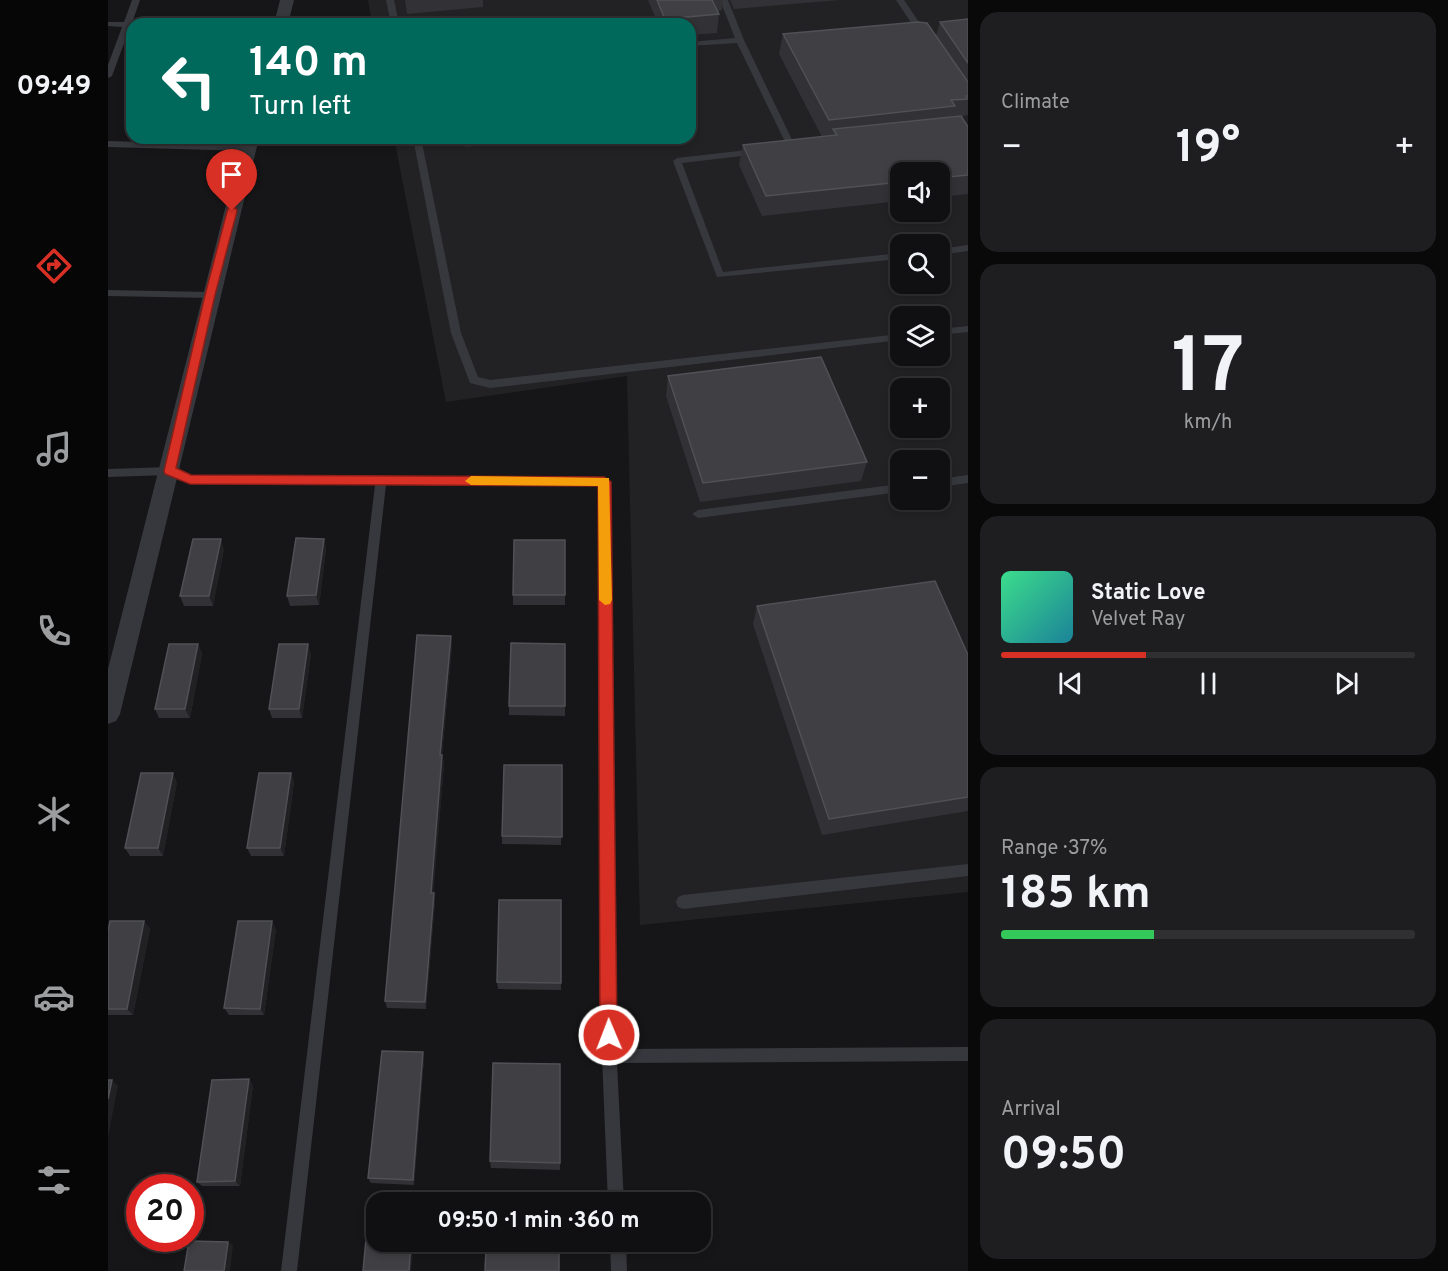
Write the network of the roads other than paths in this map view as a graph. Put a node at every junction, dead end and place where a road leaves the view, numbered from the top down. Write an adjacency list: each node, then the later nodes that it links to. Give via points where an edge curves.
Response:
1 (136, 0): 6 (lane)
2 (287, 0): 7 (street)
3 (390, 0): 8 (lane)
4 (724, 0): 12 (lane)
5 (900, 0): 14 (lane)
6 (132, 18)
7 (282, 18)
8 (394, 18)
9 (108, 24): 10 (lane)
10 (126, 25)
11 (126, 34): 15 (lane)
12 (740, 40): 13 (lane); 21 (lane)
13 (696, 44)
14 (931, 46)
15 (108, 76)
16 (108, 144): 17 (lane)
17 (126, 144)
18 (250, 144): 28 (street)
19 (418, 144): 31 (lane, via 456,333 474,380 490,384)
20 (804, 147): 21 (lane)
21 (792, 148): 22 (lane)
22 (780, 150)
23 (769, 151): 26 (lane, via 677,161 720,275)
24 (968, 248): 25 (lane)
25 (950, 250)
26 (890, 257)
27 (108, 293): 28 (lane)
28 (210, 295): 32 (street)
29 (968, 329): 30 (lane)
30 (950, 331)
31 (890, 338)
32 (170, 471): 33 (lane); 35 (lane, via 190,480); 39 (street)
33 (108, 472)
34 (968, 479): 36 (lane)
35 (381, 480): 43 (lane, via 604,482); 46 (lane)
36 (950, 481)
37 (890, 489): 38 (lane)
38 (698, 514)
39 (108, 714)
40 (968, 870): 41 (lane)
41 (683, 902)
42 (968, 1054): 43 (lane)
43 (609, 1056): 44 (lane)
44 (615, 1192)
45 (618, 1252): 47 (lane)
46 (289, 1271)
47 (619, 1271)

